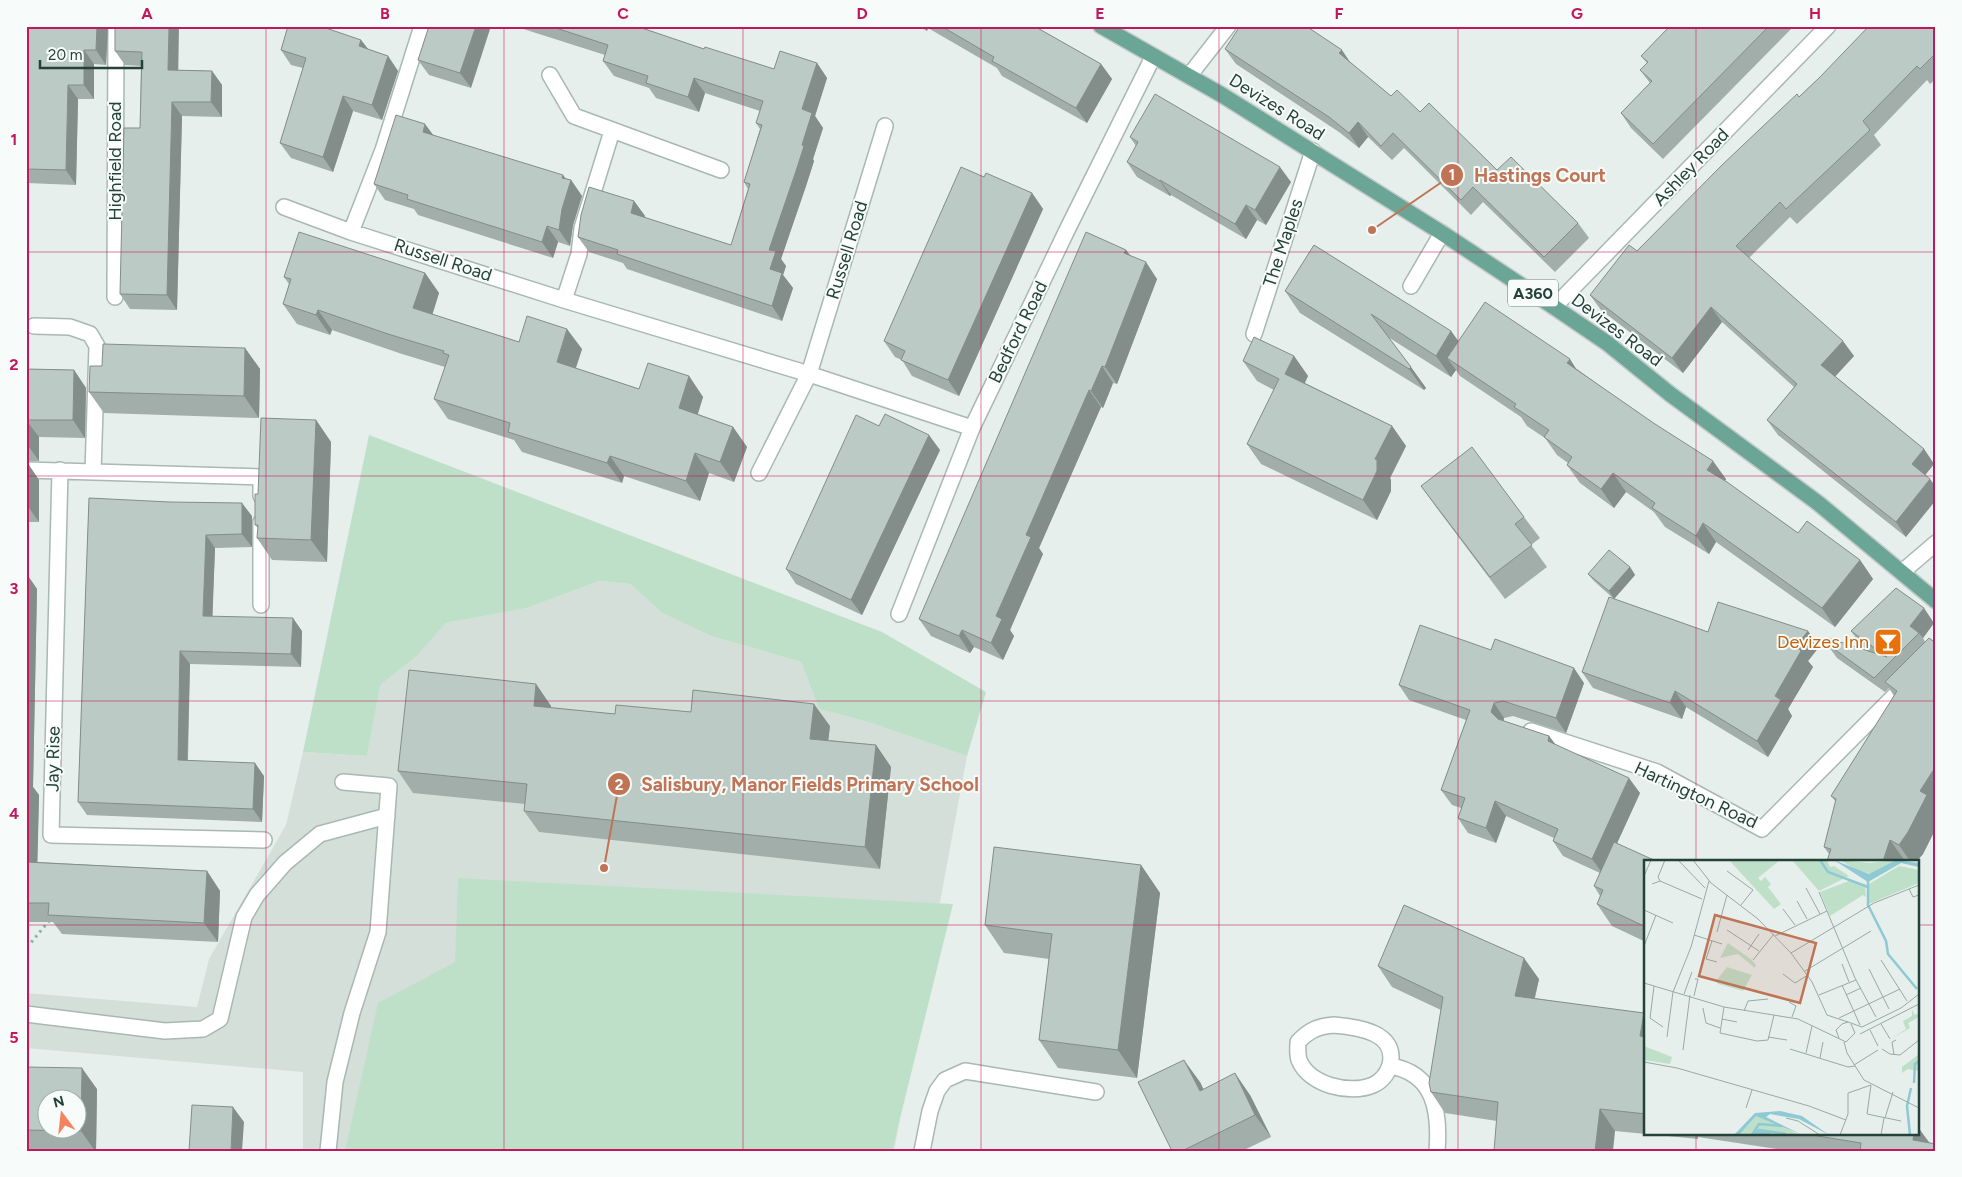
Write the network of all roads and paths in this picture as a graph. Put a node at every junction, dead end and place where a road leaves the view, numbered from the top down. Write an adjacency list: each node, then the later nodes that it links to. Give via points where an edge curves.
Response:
1 (116, 26): 17 (street, Highfield Road)
2 (422, 26): 14 (street, via 383,150)
3 (1101, 26): 6 (main road, Devizes Road / A360)
4 (1228, 26): 8 (street)
5 (1828, 26): 19 (street, Ashley Road)
6 (1153, 57): 8 (main road, Devizes Road / A360); 23 (street, Bedford Road)
7 (550, 75): 10 (street, via 574,116)
8 (1189, 76): 11 (main road, Devizes Road / A360)
9 (885, 126): 22 (street, Russell Road)
10 (612, 131): 12 (street); 18 (street)
11 (1313, 151): 15 (main road, Devizes Road / A360); 21 (street, The Maples)
12 (721, 170)
13 (284, 207): 14 (street, Russell Road)
14 (351, 232): 18 (street, Russell Road)
15 (1442, 232): 16 (street); 19 (main road, Devizes Road / A360)
16 (1411, 286)
17 (114, 297)
18 (564, 300): 22 (street, Russell Road)
19 (1554, 307): 29 (main road, Devizes Road / A360, via 1607,343 1670,394 1818,503)
20 (34, 326): 26 (street, via 70,326 90,334 97,346)
21 (1254, 334)
22 (808, 374): 23 (street, Russell Road); 27 (street, Russell Road)
23 (972, 428): 32 (street, Bedford Road)
24 (26, 470): 25 (street)
25 (60, 470): 26 (street); 37 (street, Jay Rise, via 51,836)
26 (93, 472): 31 (street, via 260,477)
27 (759, 473)
28 (1936, 543): 29 (street)
29 (1902, 572): 30 (main road, Devizes Road / A360)
30 (1936, 601)
31 (261, 605)
32 (899, 614)
33 (1936, 654): 34 (street, Hartington Road, via 1762,829 1657,772)
34 (1520, 728)
35 (343, 782): 36 (street, via 388,786)
36 (387, 816): 40 (street, via 320,834 284,863 257,895 244,917 220,1019 204,1029 165,1030); 43 (street, via 378,932 352,1013 335,1082)
37 (264, 840)
38 (50, 920): 39 (path)
39 (26, 945)
40 (26, 1014)
41 (1390, 1066): 41 (street, via 1384,1078 1372,1085 1340,1087 1310,1075 1300,1062 1298,1042 1322,1026 1367,1030 1386,1042); 45 (street, via 1410,1070 1424,1082 1439,1128)
42 (1096, 1092): 44 (street, via 965,1071 944,1080 937,1091)
43 (328, 1151)
44 (922, 1151)
45 (1437, 1151)

